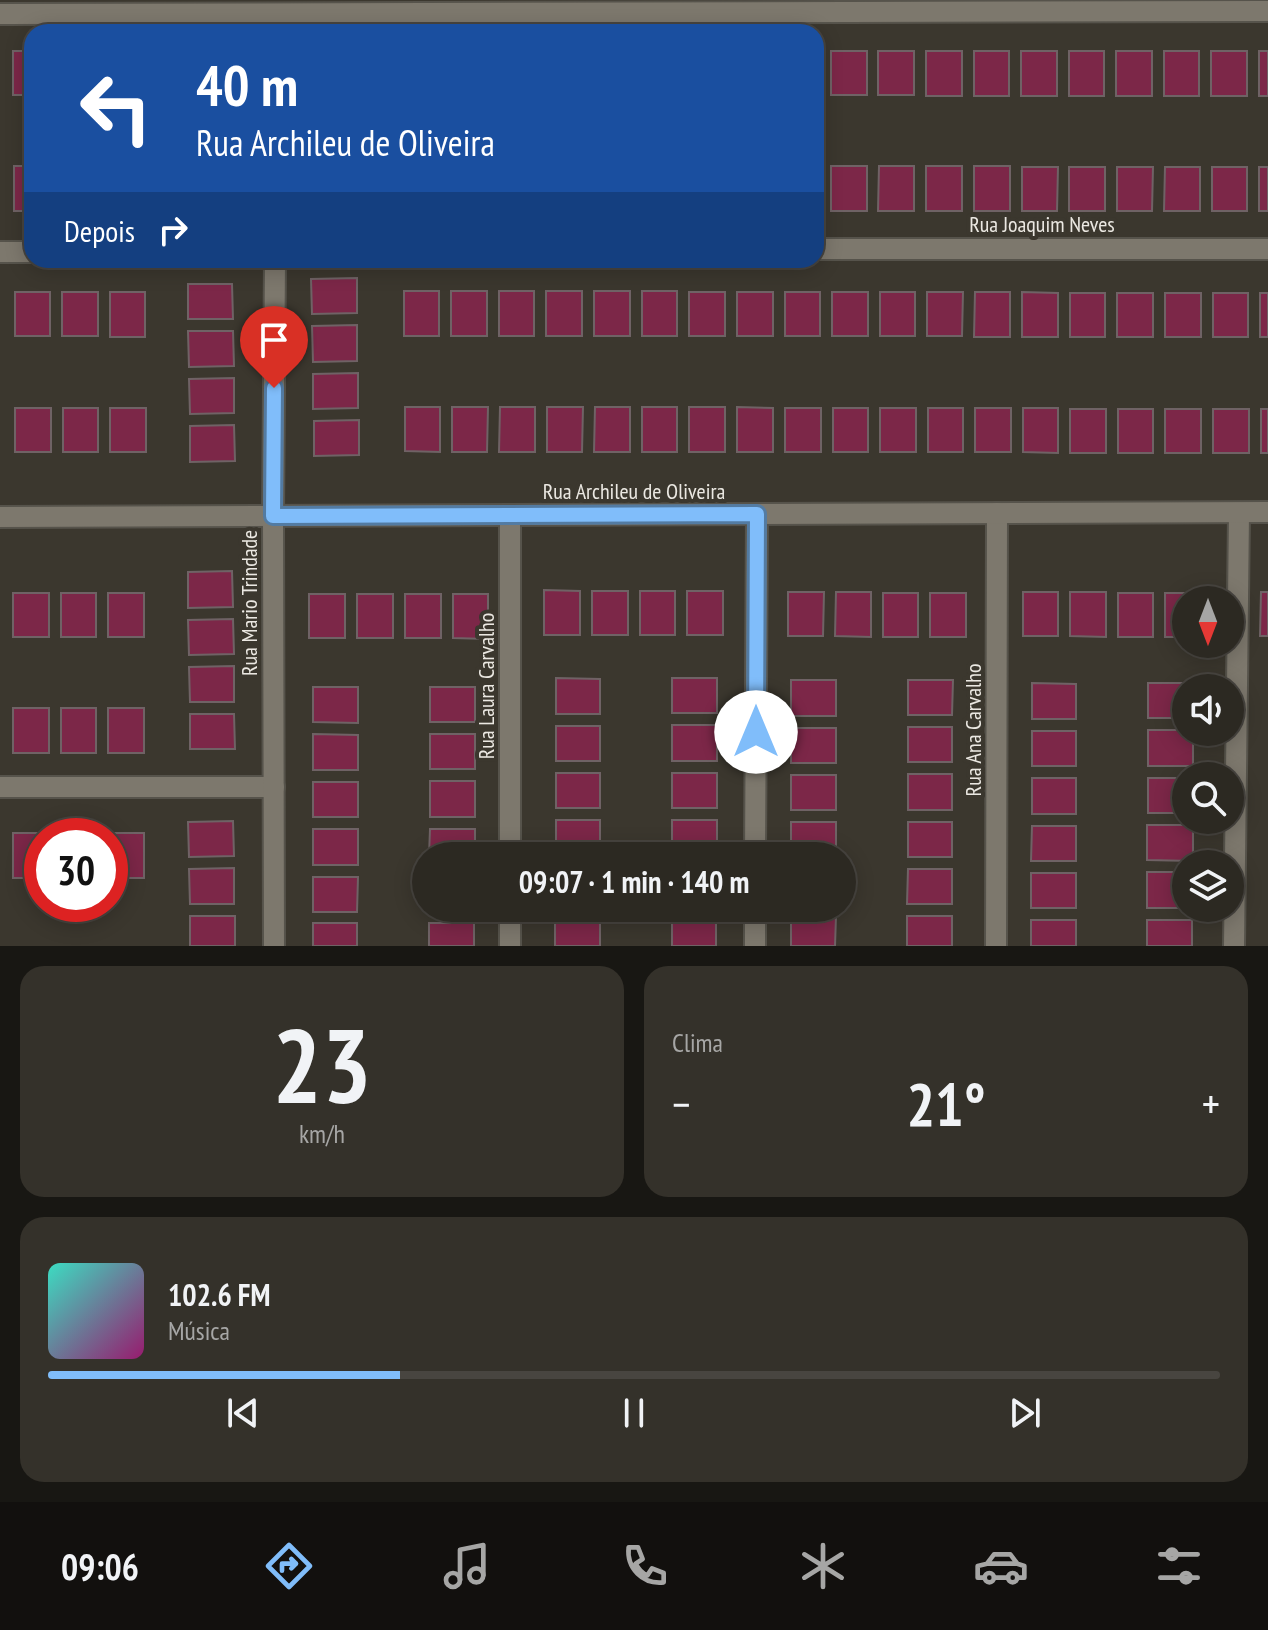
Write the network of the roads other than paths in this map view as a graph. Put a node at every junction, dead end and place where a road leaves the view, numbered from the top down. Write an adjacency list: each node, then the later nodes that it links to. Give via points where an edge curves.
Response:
1 (1268, 11): 3 (street)
2 (0, 14): 3 (street)
3 (272, 15)
4 (824, 249): 5 (street, Rua Joaquim Neves)
5 (1268, 249)
6 (0, 252): 7 (street)
7 (24, 252)
8 (275, 268): 14 (street, Rua Mario Trindade)
9 (1268, 512): 11 (street, Rua Archileu de Oliveira)
10 (997, 513): 11 (street, Rua Archileu de Oliveira); 12 (street, Rua Archileu de Oliveira); 25 (street, Rua Ana Carvalho)
11 (1239, 513): 26 (street)
12 (757, 514): 13 (street, Rua Archileu de Oliveira); 19 (street)
13 (510, 515): 14 (street, Rua Archileu de Oliveira); 18 (street, Rua Laura Carvalho)
14 (273, 516): 15 (street, Rua Archileu de Oliveira); 17 (street, Rua Mario Trindade)
15 (0, 517)
16 (0, 787): 17 (street)
17 (274, 787): 22 (street, Rua Mario Trindade)
18 (510, 842)
19 (755, 842)
20 (510, 922): 23 (street)
21 (755, 922): 24 (street)
22 (274, 946)
23 (510, 946)
24 (755, 946)
25 (996, 946)
26 (1234, 946)

